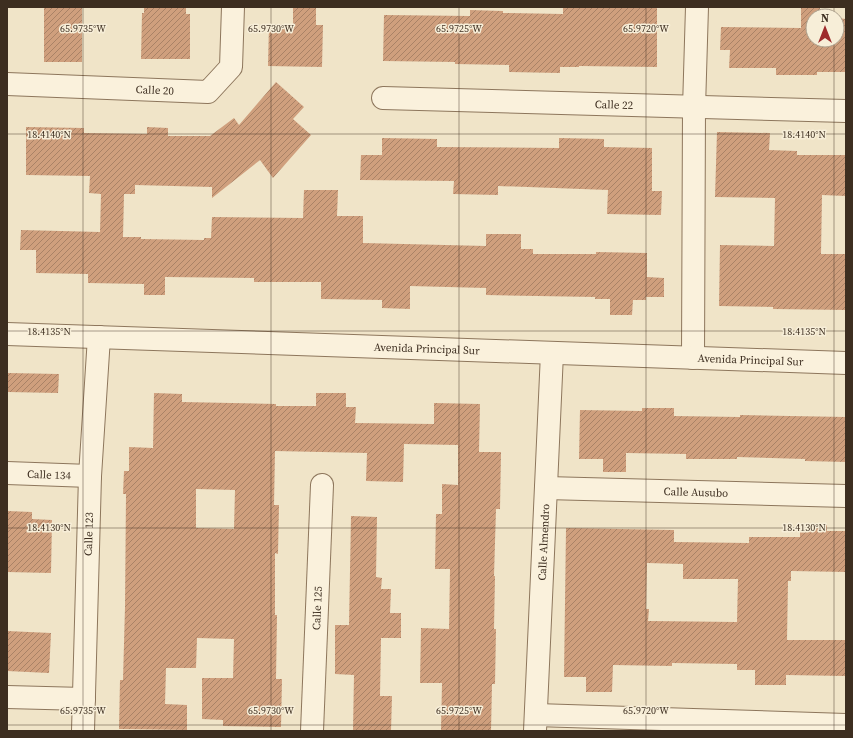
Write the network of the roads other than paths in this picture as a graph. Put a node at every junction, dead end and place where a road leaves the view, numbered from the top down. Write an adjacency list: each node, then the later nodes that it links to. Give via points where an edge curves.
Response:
1 (233, 7): 3 (street, Calle 20, via 231,67 208,92)
2 (697, 7): 5 (street)
3 (7, 84)
4 (383, 98): 5 (street, Calle 22)
5 (694, 108): 6 (street, Calle 22); 10 (street)
6 (846, 111)
7 (7, 334): 8 (street, Avenida Principal Sur)
8 (99, 337): 9 (street, Avenida Principal Sur); 13 (street, Calle 123)
9 (552, 353): 10 (street, Avenida Principal Sur); 15 (street, Calle Almendro)
10 (693, 358): 11 (street, Avenida Principal Sur)
11 (846, 363)
12 (7, 474): 13 (street, Calle 134)
13 (90, 476): 18 (street, Calle 123)
14 (322, 485): 22 (street, Calle 125)
15 (546, 488): 16 (street, Calle Ausubo); 19 (street, Calle Almendro)
16 (846, 496)
17 (7, 697): 18 (street)
18 (84, 699): 21 (street, Calle 123)
19 (536, 723): 20 (street)
20 (846, 725)
21 (83, 731)
22 (312, 731)

